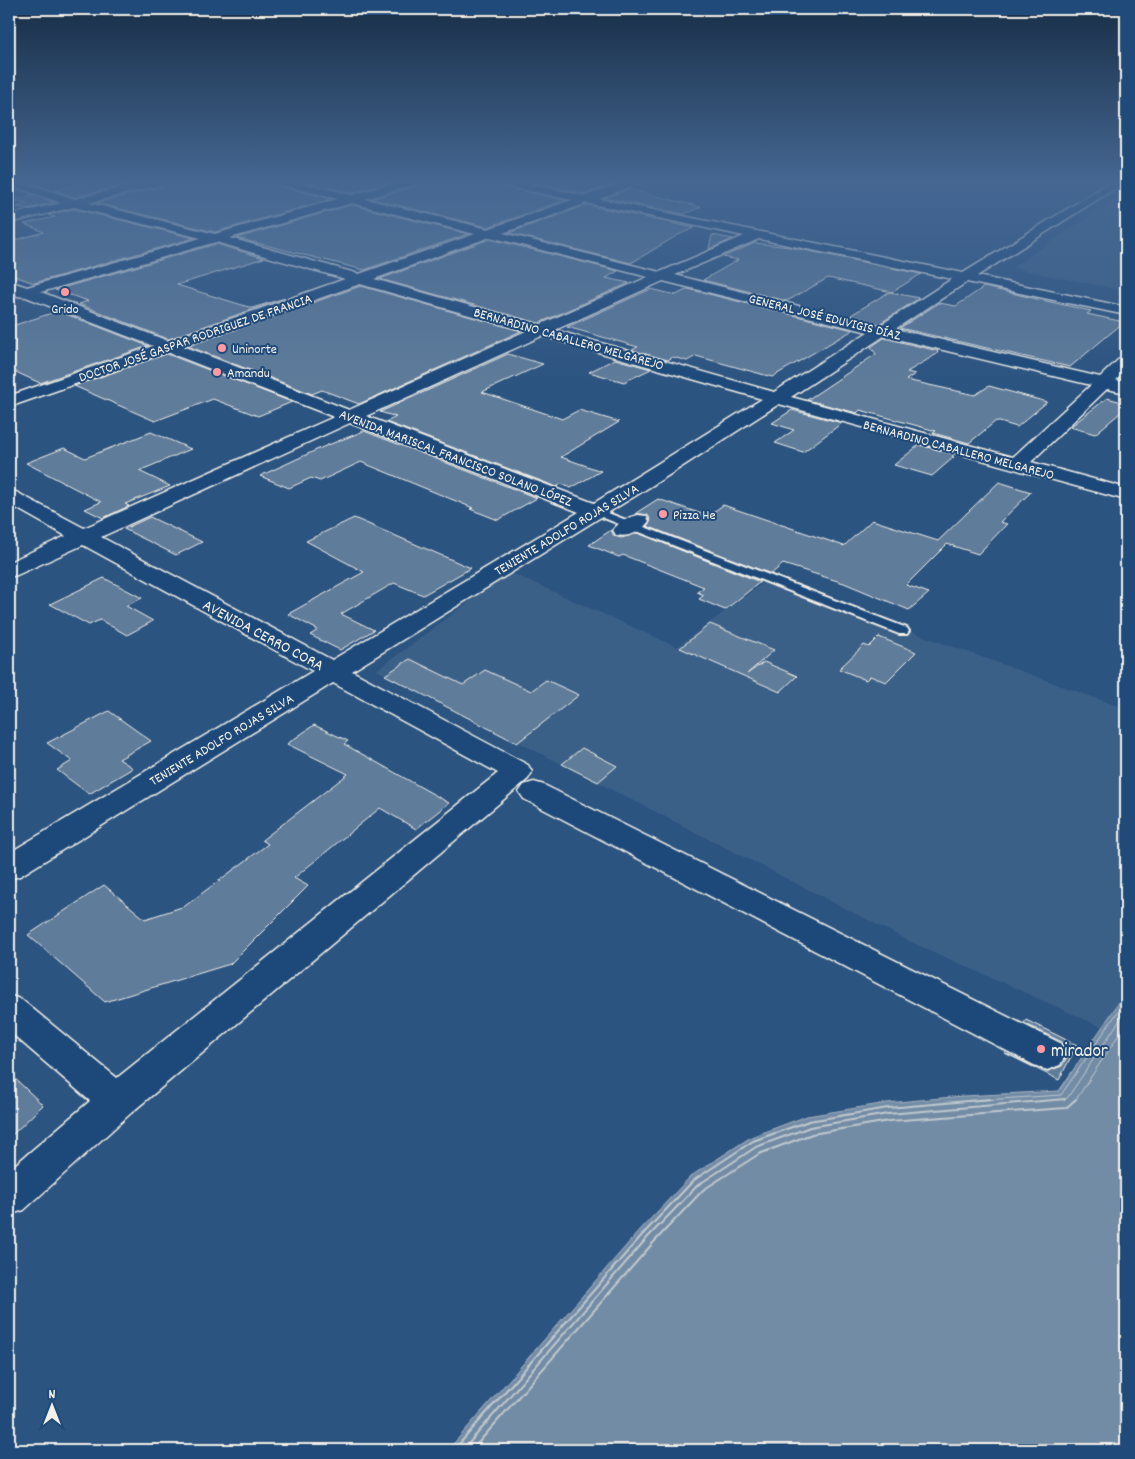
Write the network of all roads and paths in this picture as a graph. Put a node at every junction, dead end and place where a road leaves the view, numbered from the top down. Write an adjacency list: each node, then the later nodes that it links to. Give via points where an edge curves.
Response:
1 (174, 250): 12 (street)
2 (260, 250): 10 (street, BERNARDINO CABALLERO MELGAREJO)
3 (446, 250): 10 (street, DOCTOR JOSÉ GASPAR RODRIGUEZ DE FRANCIA)
4 (561, 250): 8 (street, GENERAL JOSÉ EDUVIGIS DÍAZ)
5 (722, 250): 8 (street)
6 (832, 250): 9 (street)
7 (1010, 250): 9 (street, TENIENTE ADOLFO ROJAS SILVA)
8 (662, 276): 15 (street); 16 (street, GENERAL JOSÉ EDUVIGIS DÍAZ)
9 (966, 277): 14 (street); 16 (street, TENIENTE ADOLFO ROJAS SILVA)
10 (364, 279): 15 (street, BERNARDINO CABALLERO MELGAREJO); 17 (street, DOCTOR JOSÉ GASPAR RODRIGUEZ DE FRANCIA)
11 (9, 285): 12 (street, AVENIDA MARISCAL FRANCISCO SOLANO LÓPEZ)
12 (27, 292): 13 (street); 17 (street, AVENIDA MARISCAL FRANCISCO SOLANO LÓPEZ)
13 (9, 297)
14 (1126, 311)
15 (542, 330): 21 (street, BERNARDINO CABALLERO MELGAREJO); 23 (street)
16 (882, 331): 19 (street, GENERAL JOSÉ EDUVIGIS DÍAZ); 21 (street, TENIENTE ADOLFO ROJAS SILVA)
17 (170, 346): 22 (street, DOCTOR JOSÉ GASPAR RODRIGUEZ DE FRANCIA); 23 (street, AVENIDA MARISCAL FRANCISCO SOLANO LÓPEZ)
18 (1126, 362): 19 (street)
19 (1105, 383): 20 (street, GENERAL JOSÉ EDUVIGIS DÍAZ); 24 (street)
20 (1126, 388)
21 (776, 398): 24 (street, BERNARDINO CABALLERO MELGAREJO); 27 (street, TENIENTE ADOLFO ROJAS SILVA)
22 (9, 402)
23 (351, 416): 27 (street, AVENIDA MARISCAL FRANCISCO SOLANO LÓPEZ); 28 (street)
24 (1016, 465): 25 (street, BERNARDINO CABALLERO MELGAREJO)
25 (1126, 494)
26 (9, 496): 28 (street, AVENIDA CERRO CORA)
27 (575, 522): 30 (lane, AVENIDA MARISCAL FRANCISCO SOLANO LÓPEZ, via 631,525); 31 (street, TENIENTE ADOLFO ROJAS SILVA)
28 (84, 537): 29 (street); 31 (street, AVENIDA CERRO CORA)
29 (9, 570)
30 (903, 631)
31 (333, 671): 32 (street, AVENIDA CERRO CORA); 33 (street, TENIENTE ADOLFO ROJAS SILVA)
32 (526, 782): 35 (street, AVENIDA CERRO CORA); 36 (street)
33 (9, 868)
34 (9, 1010): 36 (street)
35 (1047, 1054)
36 (117, 1101): 37 (street)
37 (9, 1196)

